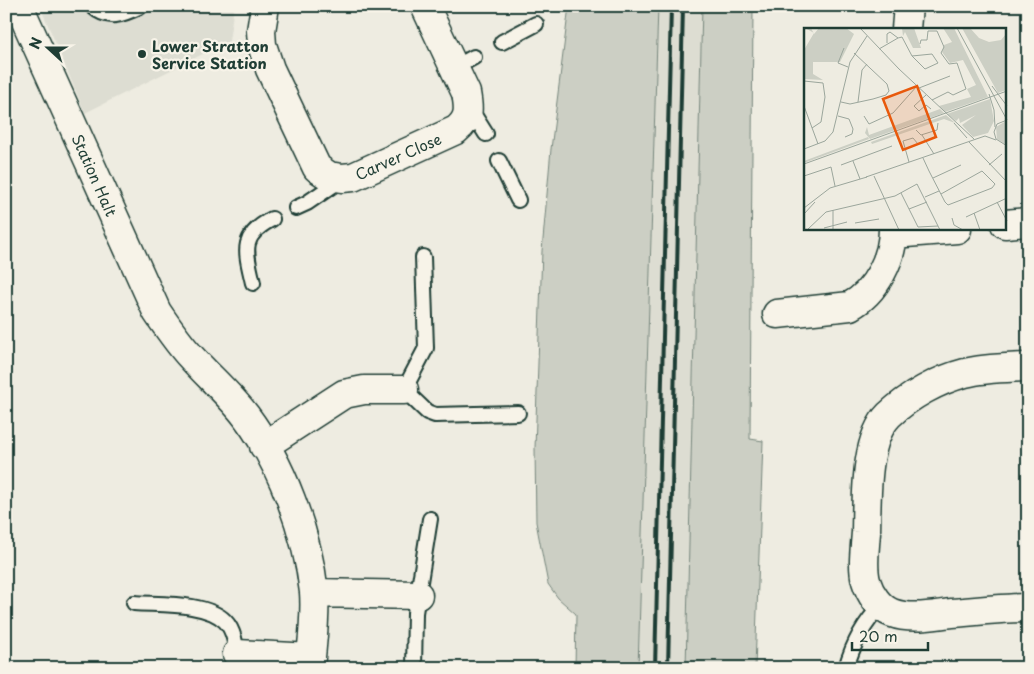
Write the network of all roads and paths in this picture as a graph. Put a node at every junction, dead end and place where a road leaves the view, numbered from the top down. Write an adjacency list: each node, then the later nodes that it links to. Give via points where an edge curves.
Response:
1 (19, 6): 27 (street, Station Halt, via 157,312 177,340 245,416)
2 (92, 6): 3 (lane, via 107,16 116,16)
3 (141, 6)
4 (265, 6): 13 (street, Carver Close, via 262,45 270,69 317,168 330,176)
5 (425, 6): 10 (street, via 464,62)
6 (908, 6): 8 (street)
7 (536, 24): 9 (lane)
8 (906, 28)
9 (502, 42)
10 (469, 107): 11 (lane); 13 (street, Carver Close, via 464,124 456,130 353,177)
11 (486, 134)
12 (499, 161): 14 (lane)
13 (342, 178): 15 (lane)
14 (518, 200)
15 (296, 208)
16 (272, 219): 22 (lane, via 260,225 249,237 247,256)
17 (1028, 222): 18 (street)
18 (1006, 224)
19 (925, 230): 20 (street)
20 (893, 231): 23 (street, via 879,276 859,302 850,306)
21 (423, 257): 25 (lane, via 426,348)
22 (254, 283)
23 (777, 314)
24 (1027, 368): 32 (street, via 966,373 947,379 919,393 888,416 875,443 868,481 864,567 868,587)
25 (404, 390): 26 (lane, via 427,412 435,415); 27 (street, via 364,390 344,394)
26 (518, 412)
27 (264, 446): 29 (street, Station Halt, via 296,512)
28 (430, 519): 30 (lane)
29 (314, 593): 30 (street); 35 (street, Station Halt)
30 (418, 594): 36 (lane)
31 (134, 603): 34 (lane, via 198,608 214,613 229,626 236,645)
32 (881, 606): 33 (street, via 892,613 907,616); 37 (lane, via 864,626)
33 (1028, 608)
34 (235, 661): 35 (street)
35 (310, 663)
36 (414, 668)
37 (846, 668)

